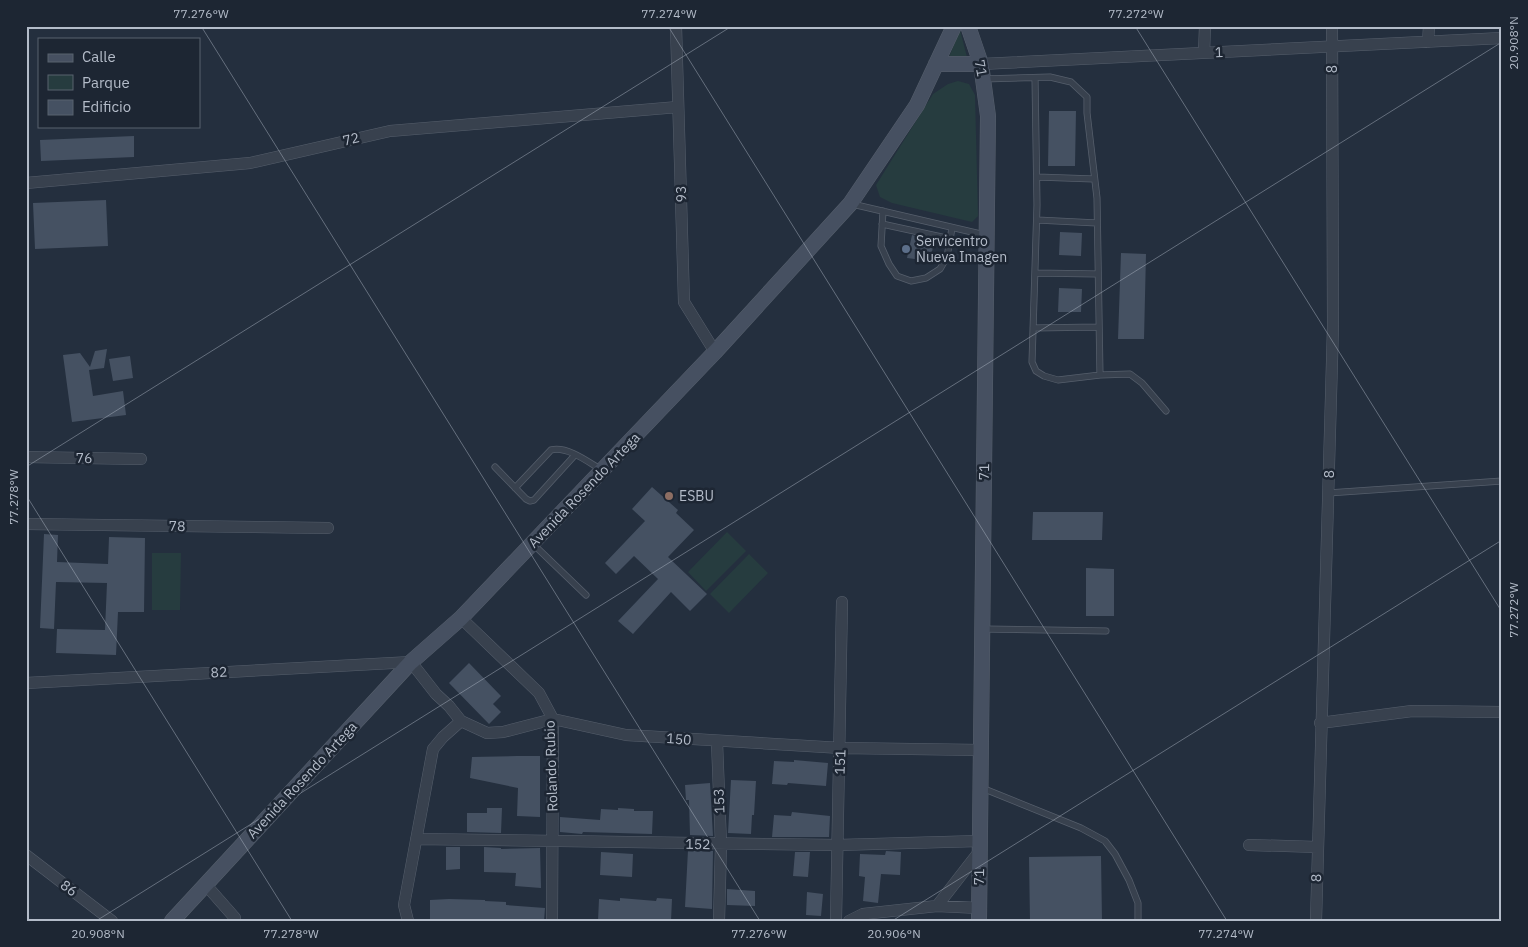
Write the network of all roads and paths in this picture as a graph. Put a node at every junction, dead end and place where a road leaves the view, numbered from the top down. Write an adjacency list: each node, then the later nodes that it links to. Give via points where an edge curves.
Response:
1 (676, 26): 15 (street, 93)
2 (954, 26): 11 (main road, Avenida Rosendo Artega)
3 (968, 26): 12 (main road, 71)
4 (1205, 26): 10 (street)
5 (1332, 26): 9 (street, 8)
6 (1429, 26): 8 (street)
7 (1502, 38): 8 (street, 1)
8 (1428, 42): 9 (street, 1)
9 (1332, 47): 10 (street, 1); 41 (street, 8, via 1333,326)
10 (1204, 53): 12 (street, 1)
11 (936, 64): 12 (main road, 1); 19 (main road, Avenida Rosendo Artega, via 917,105)
12 (981, 64): 14 (main road, 71)
13 (1035, 78): 14 (lane); 16 (lane); 17 (lane, via 1050,77 1071,82 1087,97)
14 (983, 79): 25 (main road, 71, via 988,116)
15 (678, 107): 18 (street, 72, via 390,130 250,163); 31 (street, 93, via 684,302)
16 (1037, 177): 17 (lane); 21 (lane)
17 (1094, 179): 22 (lane)
18 (26, 183)
19 (850, 204): 20 (lane); 31 (main road, Avenida Rosendo Artega)
20 (883, 211): 23 (lane); 24 (lane)
21 (1037, 220): 22 (lane); 27 (lane)
22 (1097, 223): 28 (lane)
23 (882, 224): 26 (lane); 26 (lane, via 881,246 888,264 897,276 911,281 926,278 940,269 948,257)
24 (952, 228): 25 (lane); 26 (lane)
25 (986, 236): 48 (main road, 71)
26 (951, 239)
27 (1035, 273): 28 (lane); 30 (lane)
28 (1098, 274): 29 (lane)
29 (1099, 327): 30 (lane); 32 (lane)
30 (1033, 328): 32 (lane, via 1032,362 1036,371 1058,380)
31 (715, 352): 38 (main road, Avenida Rosendo Artega)
32 (1100, 375): 33 (lane, via 1130,374)
33 (1166, 411)
34 (575, 455): 38 (lane); 40 (lane, via 564,450 551,450); 40 (lane, via 534,500 526,499)
35 (26, 457): 36 (street, 76)
36 (141, 459)
37 (495, 467): 40 (lane)
38 (602, 470): 44 (main road, Avenida Rosendo Artega)
39 (1502, 481): 41 (lane)
40 (515, 488)
41 (1328, 493): 55 (street, 8)
42 (26, 524): 43 (street, 78)
43 (328, 528)
44 (532, 543): 45 (lane); 47 (main road, Avenida Rosendo Artega)
45 (586, 595)
46 (842, 602): 57 (street, 151)
47 (461, 618): 50 (main road, Avenida Rosendo Artega); 53 (street, Rolando Rubio, via 539,693)
48 (982, 629): 49 (lane); 58 (main road, 71)
49 (1106, 631)
50 (411, 662): 51 (street, 82); 54 (street, 150); 68 (main road, Avenida Rosendo Artega)
51 (26, 683)
52 (1502, 712): 55 (street, via 1412,711)
53 (553, 719): 54 (street, 150, via 487,733); 56 (street, 150, via 626,736); 61 (street, Rolando Rubio)
54 (461, 721): 60 (street, via 433,749)
55 (1320, 723): 66 (street, 8)
56 (717, 742): 57 (street, 150); 62 (street, 153)
57 (841, 748): 58 (street, 150); 63 (street, 151)
58 (980, 750): 59 (main road, 71)
59 (980, 788): 64 (main road, 71); 79 (lane, via 1105,841 1129,880 1138,903)
60 (416, 839): 61 (street, 152); 74 (street, via 404,905)
61 (553, 842): 62 (street, 152); 75 (street, Rolando Rubio)
62 (721, 844): 63 (street, 152); 76 (street, 153)
63 (838, 845): 64 (street, 152); 77 (street, 151)
64 (980, 846): 69 (street); 70 (main road, 71)
65 (1249, 846): 66 (street)
66 (1317, 847): 80 (street, 8)
67 (26, 855): 71 (street, 86)
68 (206, 885): 72 (main road, Avenida Rosendo Artega); 73 (street)
69 (937, 906): 70 (street); 78 (street, via 863,914)
70 (979, 914)
71 (112, 921)
72 (172, 921)
73 (235, 921)
74 (408, 921)
75 (552, 921)
76 (719, 921)
77 (836, 921)
78 (849, 921)
79 (1138, 921)
80 (1316, 921)

